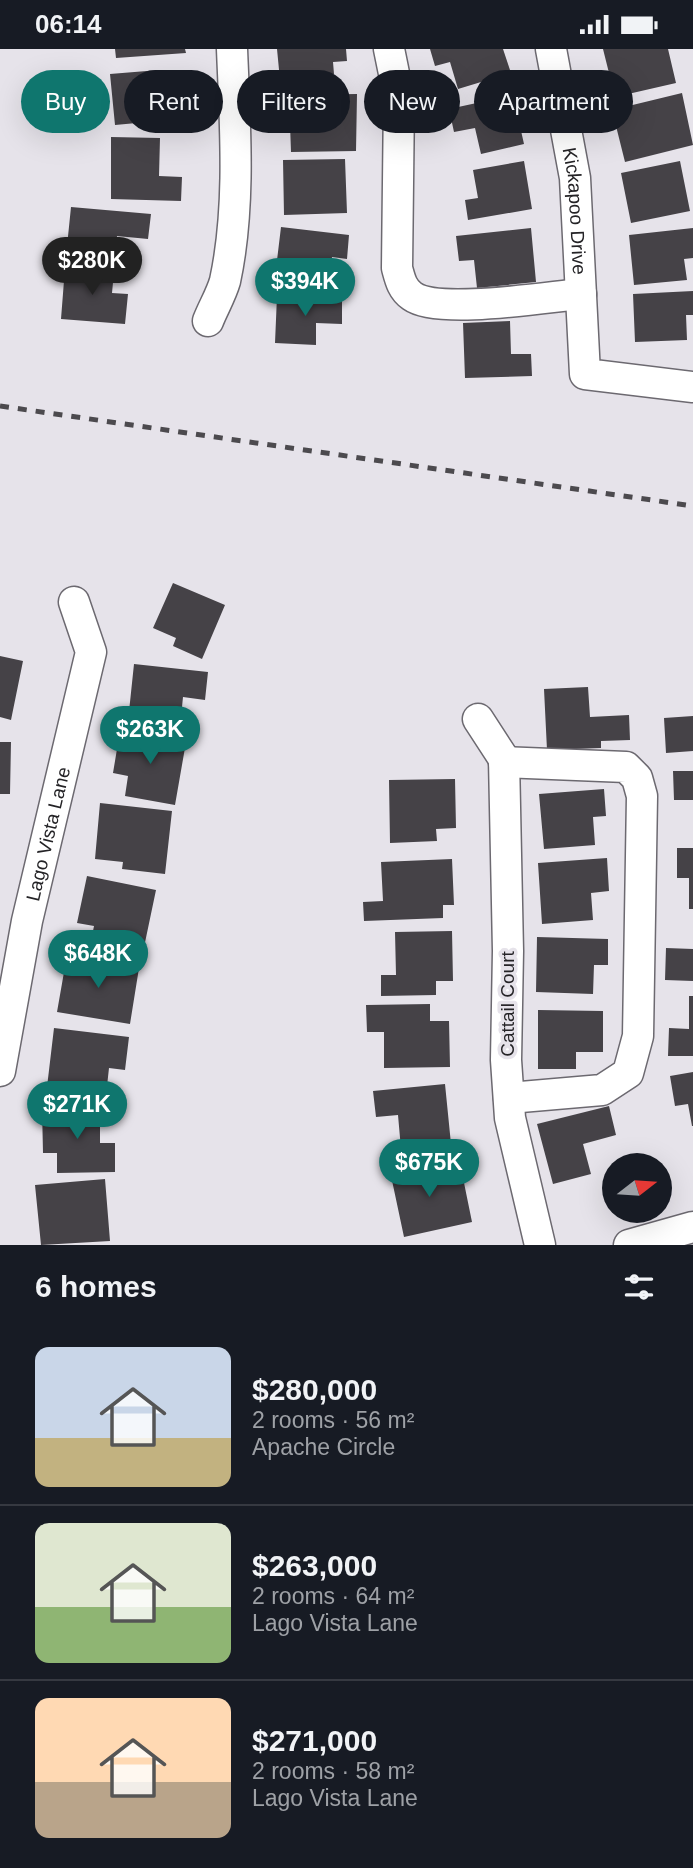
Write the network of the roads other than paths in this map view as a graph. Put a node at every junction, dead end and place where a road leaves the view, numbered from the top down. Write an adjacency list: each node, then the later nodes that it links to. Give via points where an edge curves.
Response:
1 (232, 49): 5 (street, via 237,148 232,224 224,283)
2 (389, 49): 4 (street, via 399,98 397,268 401,284 424,303 474,305)
3 (551, 49): 4 (street, Kickapoo Drive, via 575,178)
4 (581, 294): 6 (street, Kickapoo Drive, via 585,374)
5 (208, 321)
6 (693, 387)
7 (75, 602): 10 (street, Lago Vista Lane, via 91,652)
8 (478, 719): 9 (street)
9 (504, 761): 12 (street, Cattail Court); 12 (street, via 626,768 636,778 642,796 638,1037 628,1073 602,1090)
10 (2, 1041): 11 (street, Lago Vista Lane)
11 (0, 1071)
12 (509, 1098): 14 (street, Cattail Court)
13 (693, 1227): 15 (street)
14 (540, 1245)
15 (629, 1245)

